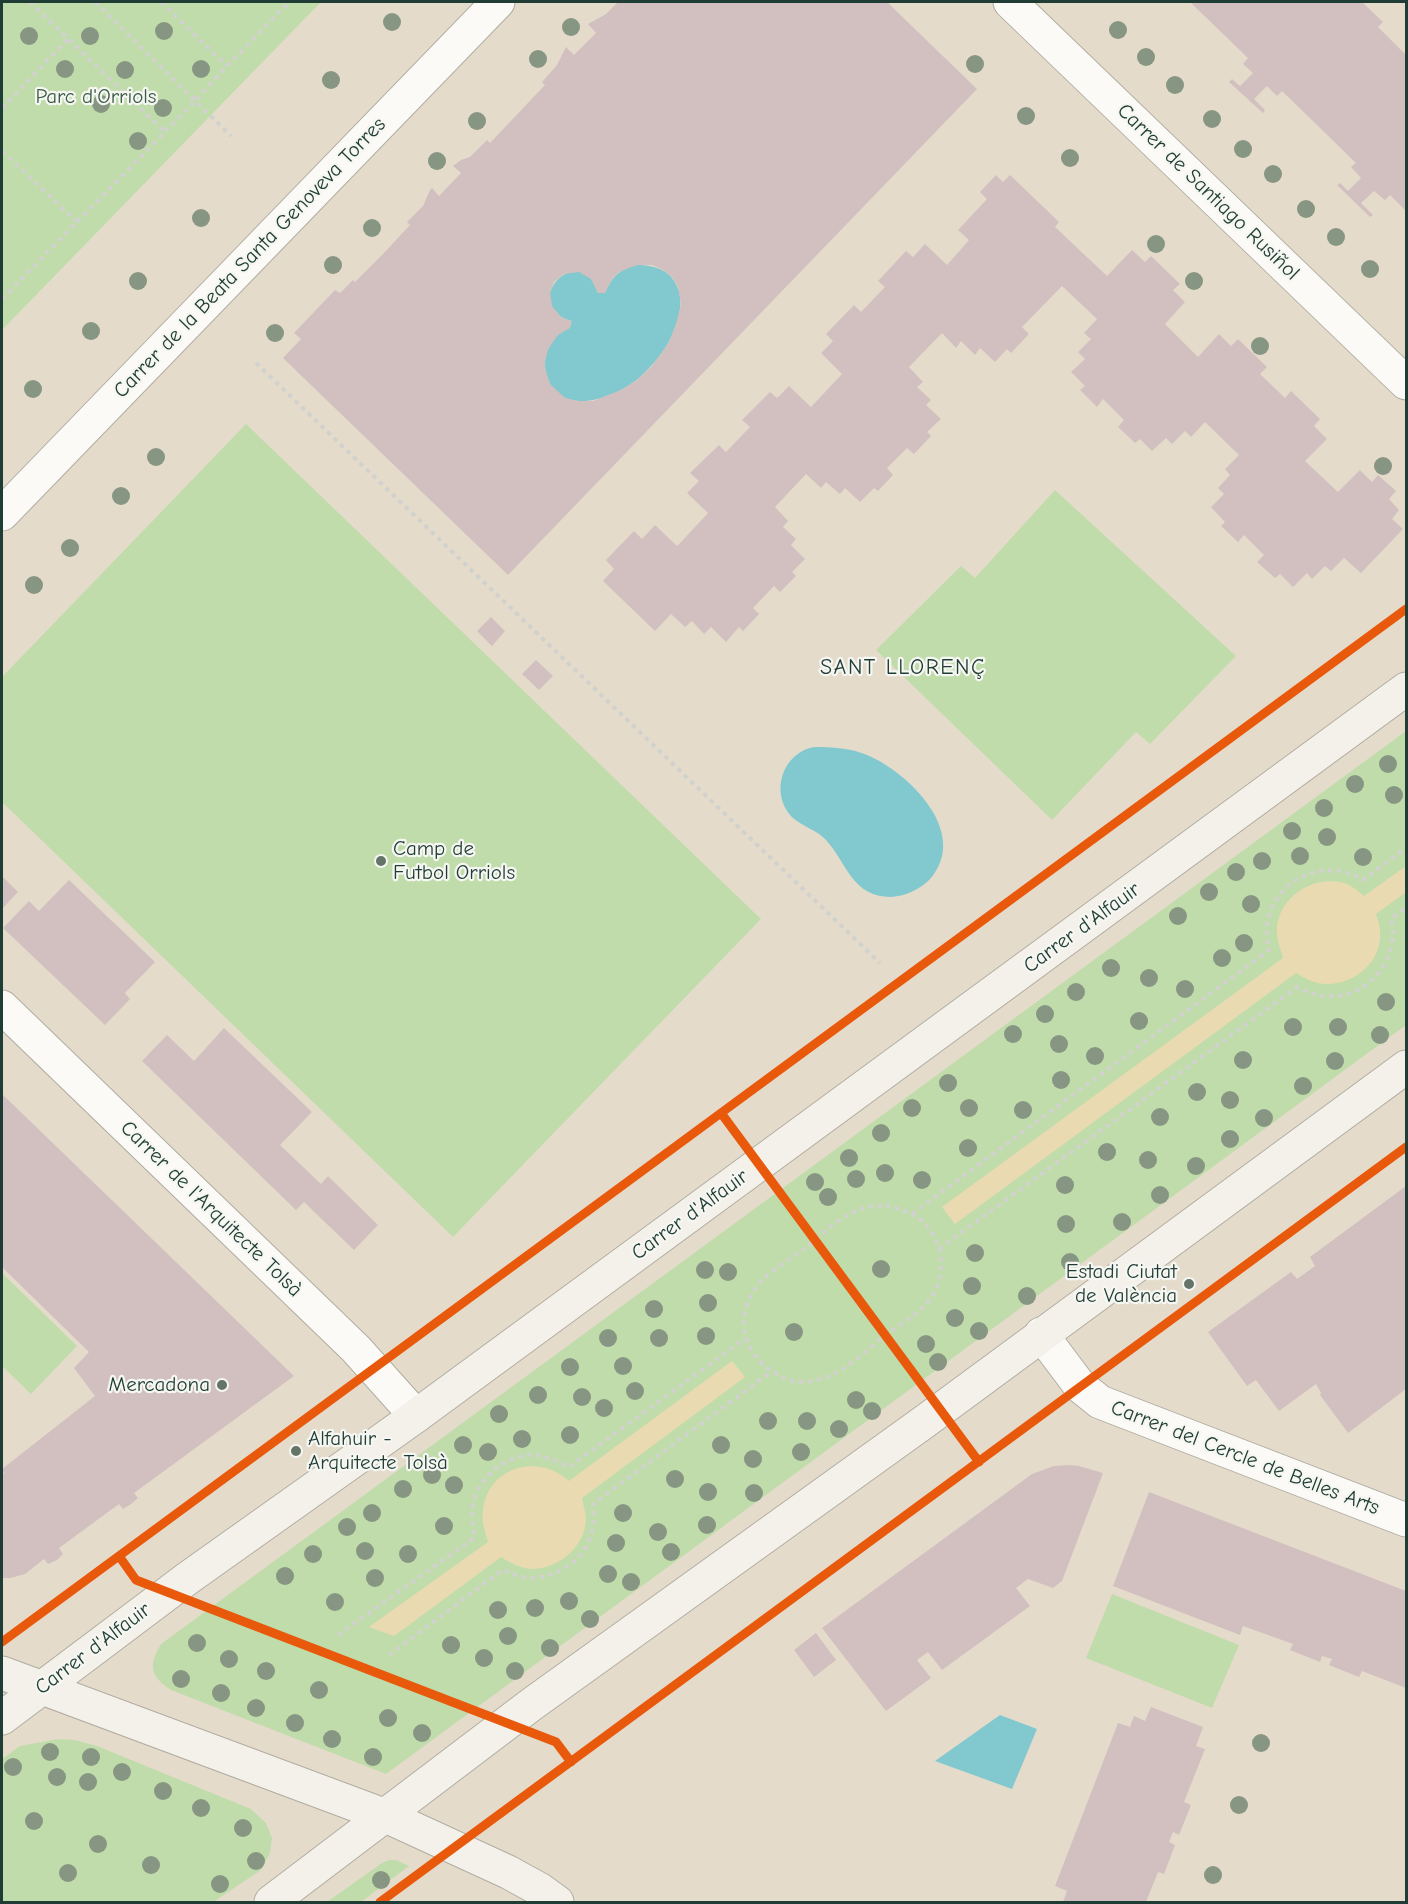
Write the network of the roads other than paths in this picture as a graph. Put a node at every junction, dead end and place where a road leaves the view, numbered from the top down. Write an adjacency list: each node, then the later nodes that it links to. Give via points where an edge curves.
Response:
1 (498, 2): 4 (street, Carrer de la Beata Santa Genoveva Torres)
2 (1010, 2): 3 (street, Carrer de Santiago Rusiñol)
3 (1407, 383)
4 (2, 514)
5 (1407, 689): 9 (main road, Carrer d'Alfauir)
6 (2, 1007): 9 (street, Carrer de l'Arquitecte Tolsà, via 362,1355)
7 (1407, 1066): 8 (main road)
8 (1041, 1334): 10 (street, Carrer del Cercle de Belles Arts, via 1080,1386 1100,1402); 14 (main road, via 532,1704)
9 (416, 1416): 12 (main road, Carrer d'Alfauir)
10 (1407, 1520)
11 (2, 1673): 12 (main road)
12 (43, 1687): 13 (main road, Carrer d'Alfauir); 14 (main road)
13 (2, 1718)
14 (386, 1816): 15 (main road); 16 (main road, via 508,1872)
15 (272, 1902)
16 (557, 1902)

